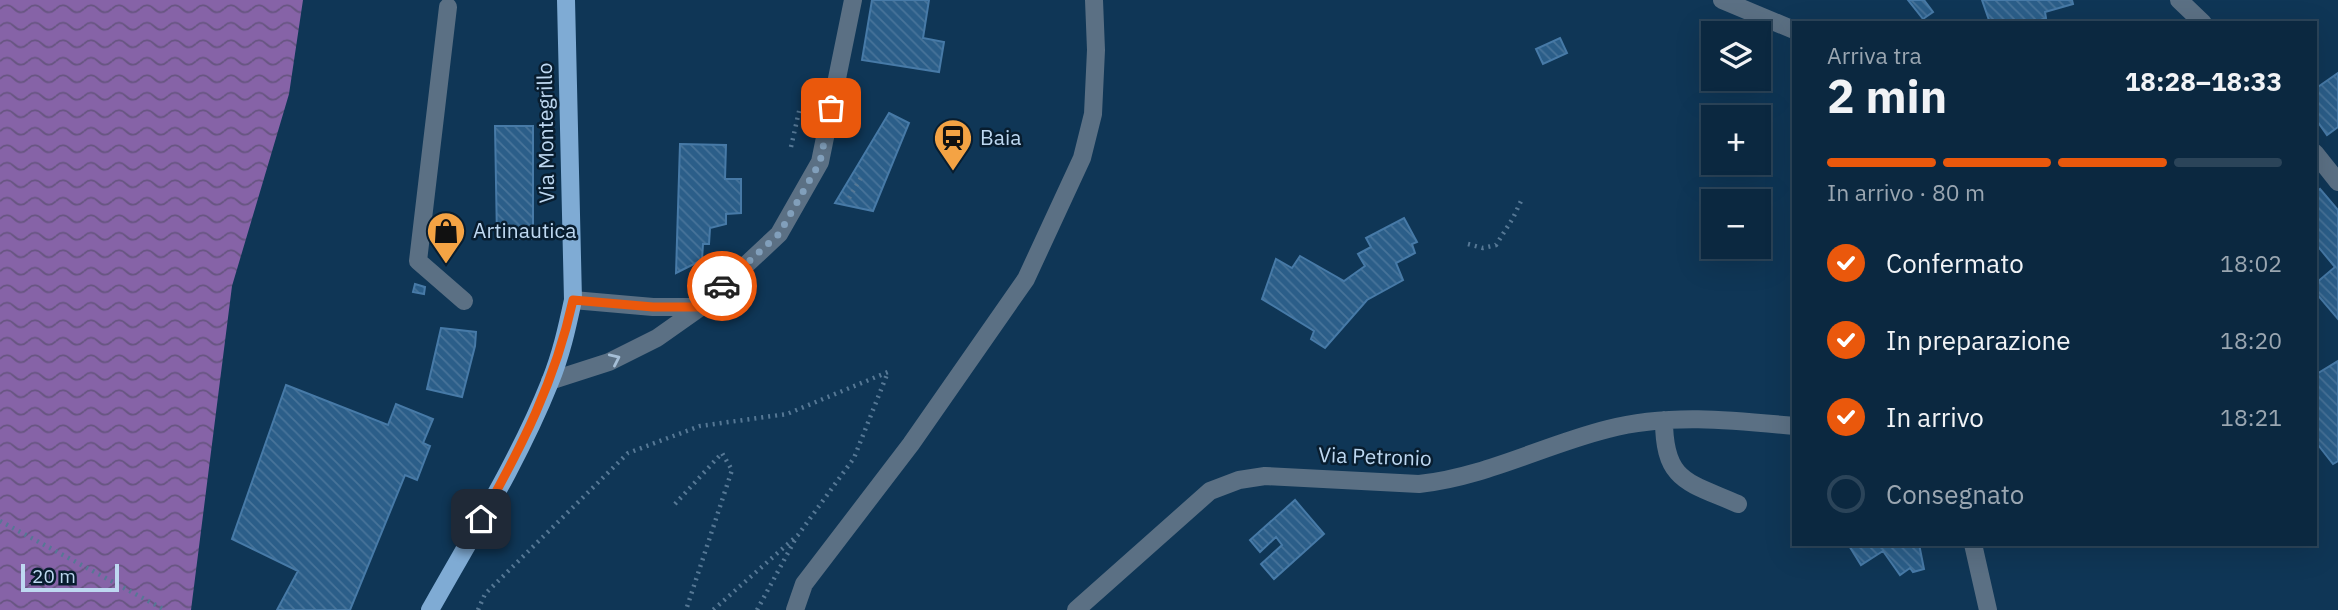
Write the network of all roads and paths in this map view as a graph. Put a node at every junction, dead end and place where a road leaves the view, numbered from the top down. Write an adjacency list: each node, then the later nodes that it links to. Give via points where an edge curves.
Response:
1 (566, 0): 17 (main road, Via Montegrillo)
2 (853, 0): 19 (street, via 820,162 779,234)
3 (1094, 0): 34 (street, via 1095,82 1082,159 1026,279 911,444 804,584)
4 (1722, 0): 8 (street)
5 (2179, 0): 7 (street)
6 (448, 8): 18 (street, via 418,261)
7 (2201, 21)
8 (1792, 29)
9 (800, 107): 10 (path)
10 (790, 147)
11 (2317, 156): 13 (street)
12 (862, 177): 14 (path)
13 (2338, 182)
14 (849, 198)
15 (1522, 199): 16 (path, via 1496,245)
16 (1468, 244)
17 (573, 300): 19 (street); 20 (main road, Via Montegrillo)
18 (464, 301)
19 (701, 307): 20 (street, one-way to 19, via 609,362 657,338)
20 (550, 381): 29 (main road, Via Montegrillo, via 519,450)
21 (1664, 420): 22 (street, Via Petronio); 24 (street, via 1667,456 1682,479); 35 (street, Via Petronio, via 1609,428 1441,482 1265,475 1239,480 1210,491)
22 (1792, 426)
23 (675, 504): 31 (path, via 722,453 732,470)
24 (1738, 504)
25 (0, 521): 28 (path)
26 (798, 535): 30 (path, via 854,458 888,372 787,414 700,426 628,453 485,594); 32 (path); 33 (path)
27 (1972, 546): 36 (street)
28 (165, 610)
29 (430, 610)
30 (478, 610)
31 (686, 610)
32 (713, 610)
33 (757, 610)
34 (795, 610)
35 (1076, 610)
36 (1988, 610)

